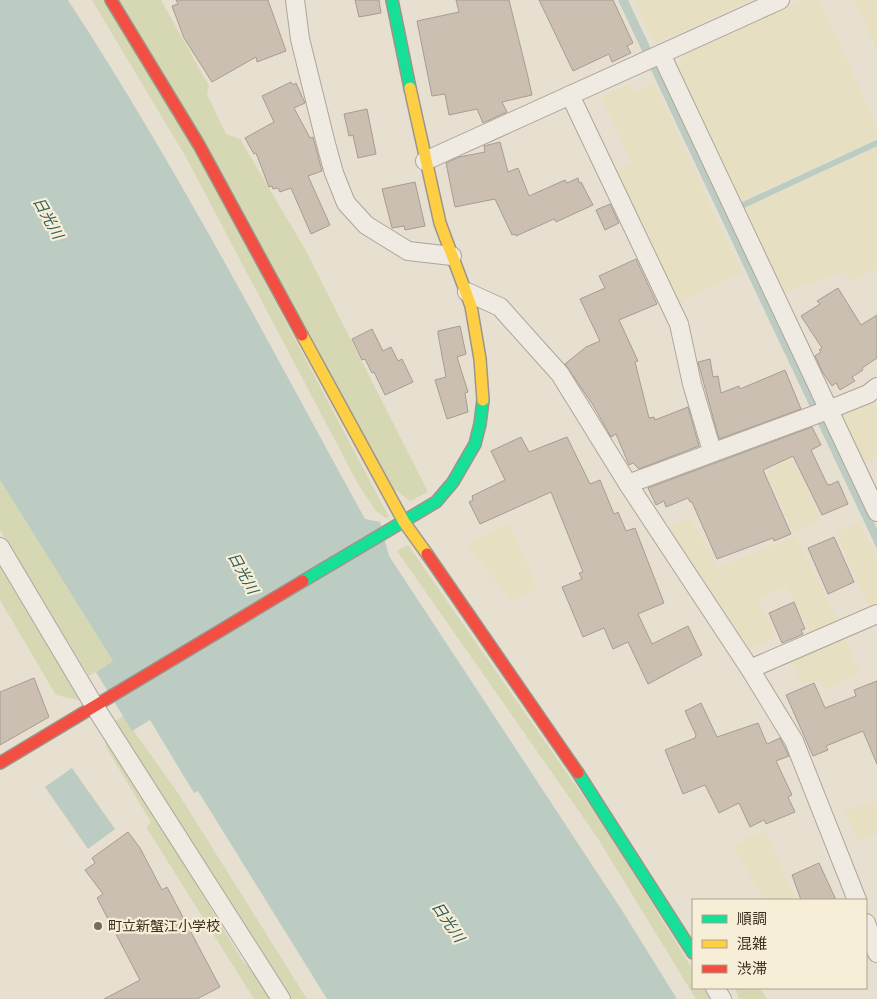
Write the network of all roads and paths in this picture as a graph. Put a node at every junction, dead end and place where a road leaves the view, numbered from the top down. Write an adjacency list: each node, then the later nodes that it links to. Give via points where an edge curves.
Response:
1 (111, 0): 15 (street, via 199,145)
2 (295, 0): 8 (street, via 300,39 326,144 346,203 366,225 408,251)
3 (392, 0): 7 (street)
4 (780, 0): 5 (street)
5 (654, 57): 6 (street); 11 (street)
6 (570, 95): 7 (street); 12 (street, via 679,324 692,384)
7 (425, 161): 8 (street, via 442,232)
8 (452, 256): 9 (street)
9 (467, 292): 13 (street, via 500,307 560,374); 15 (street, via 483,368 483,410 477,437 453,484 436,502)
10 (877, 386): 11 (street, via 868,394)
11 (820, 412): 12 (street); 14 (street)
12 (712, 451): 13 (street)
13 (628, 484): 18 (street)
14 (877, 512)
15 (400, 524): 19 (street); 23 (street, via 469,612 615,829)
16 (0, 547): 19 (street)
17 (877, 614): 18 (street)
18 (750, 669): 21 (street, via 794,741)
19 (100, 704): 20 (street); 25 (street)
20 (0, 763)
21 (857, 899)
22 (867, 926): 24 (street)
23 (692, 951)
24 (877, 953)
25 (281, 999)

